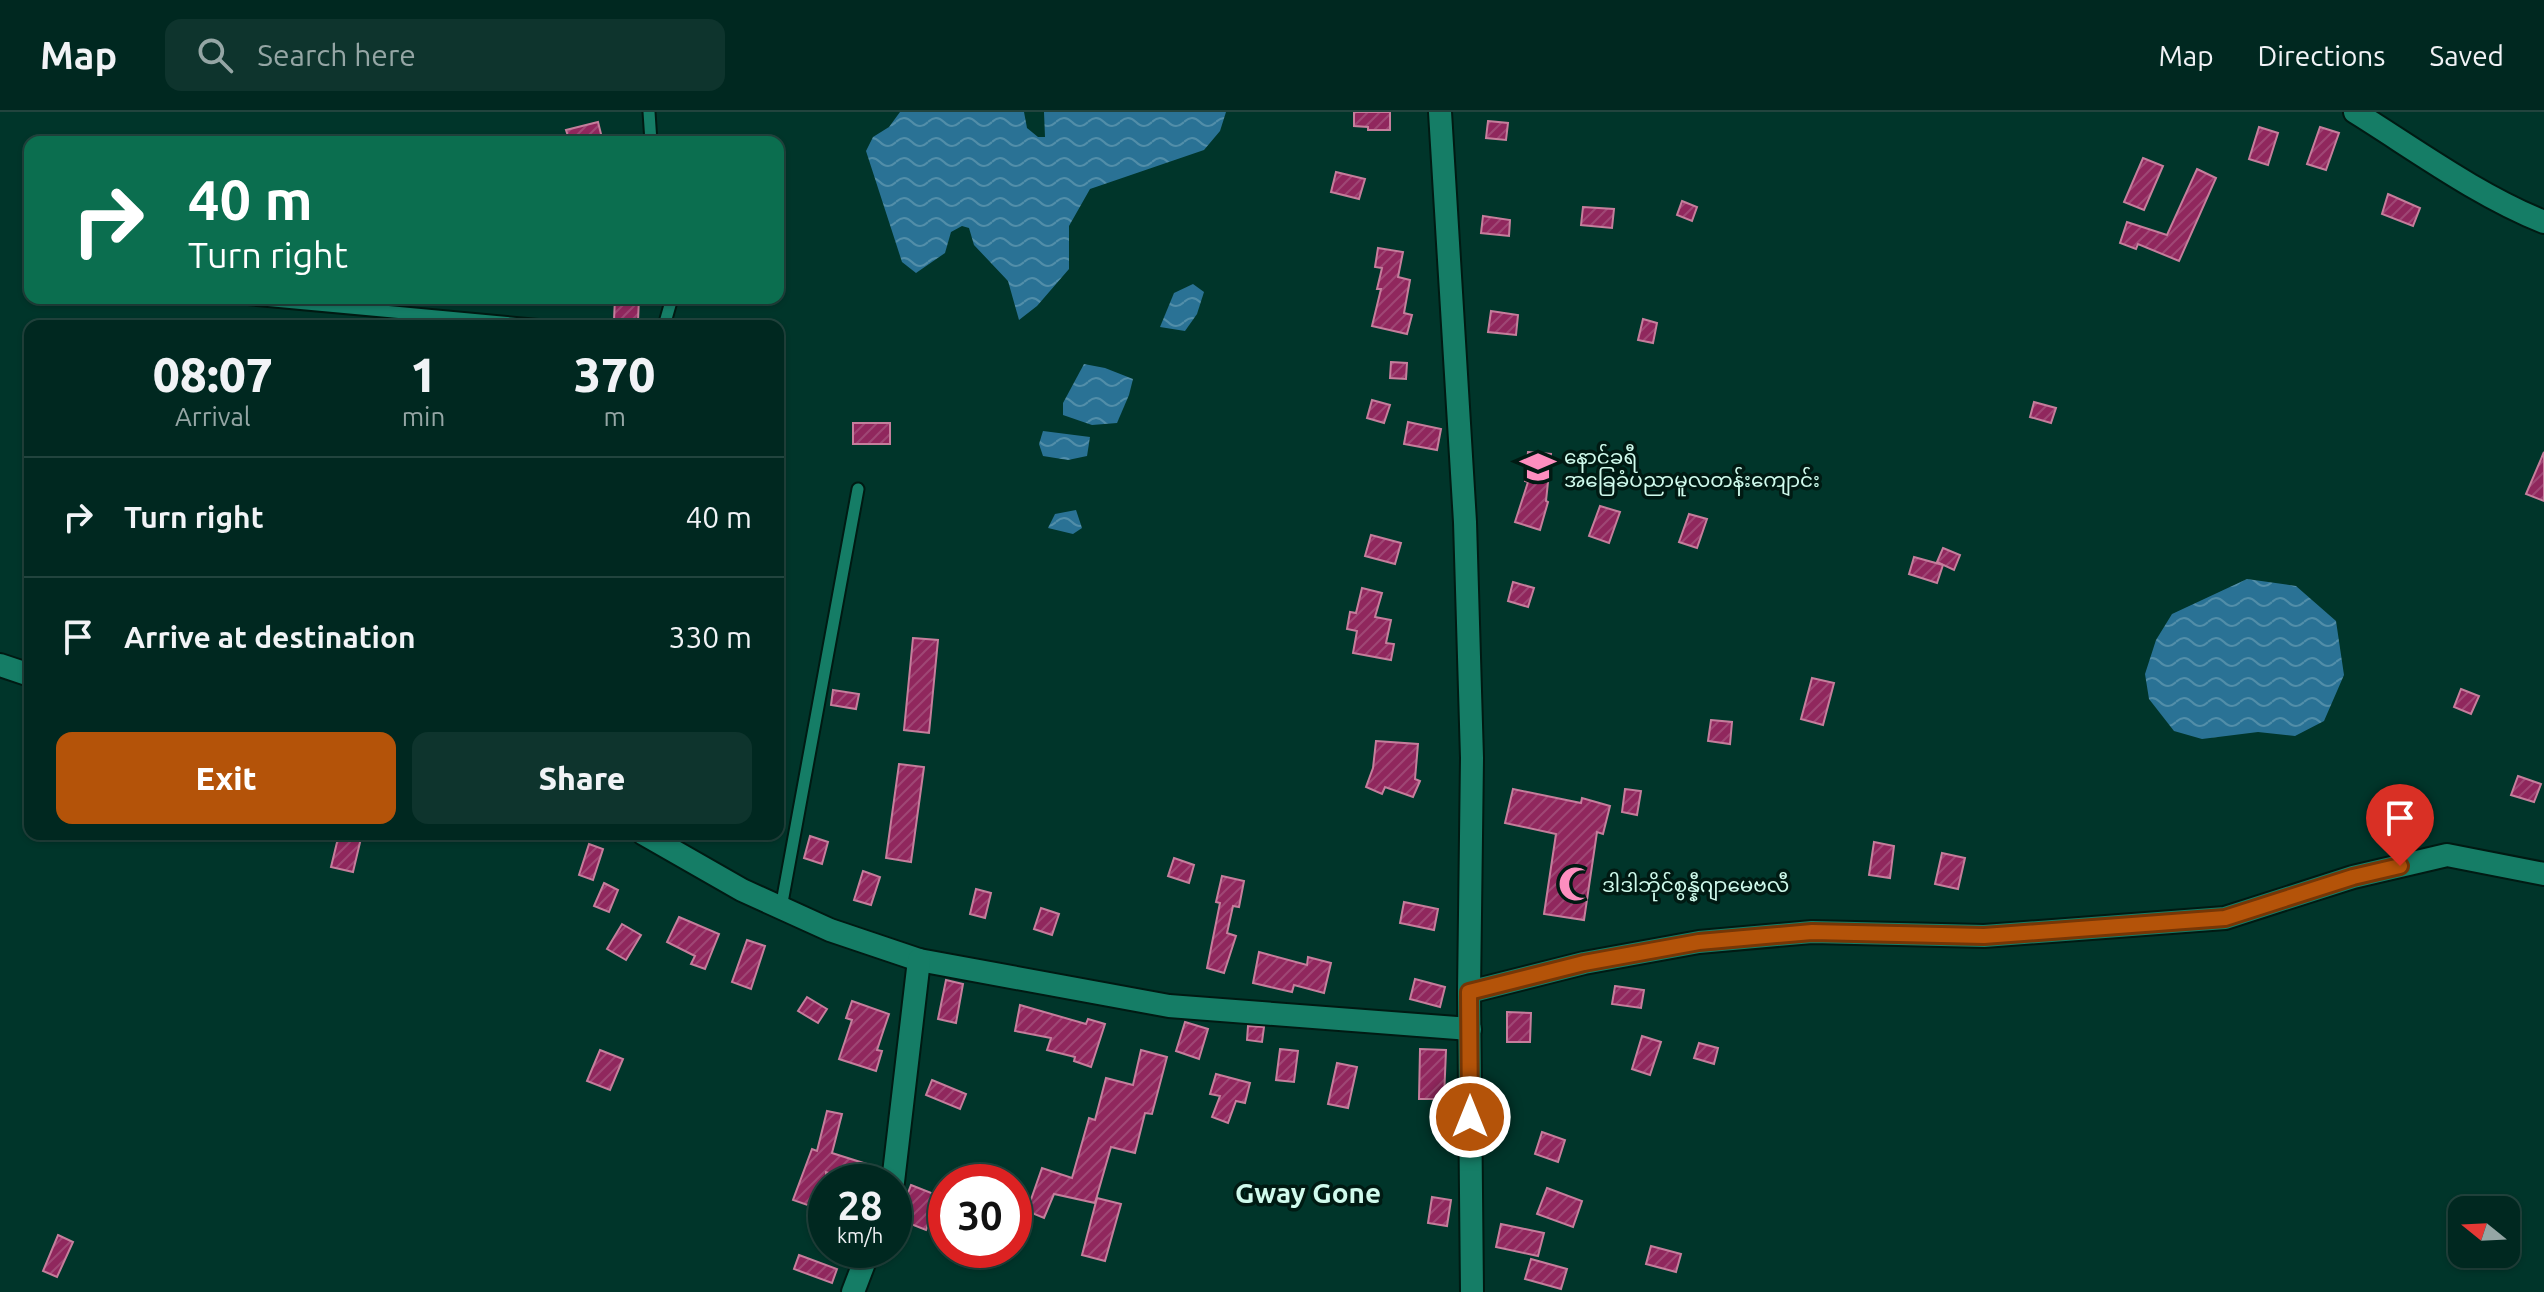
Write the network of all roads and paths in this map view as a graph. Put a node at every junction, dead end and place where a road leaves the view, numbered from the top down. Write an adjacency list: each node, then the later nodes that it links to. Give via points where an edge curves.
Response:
1 (649, 112): 4 (lane)
2 (1440, 112): 15 (street, via 1465,522 1472,758)
3 (2355, 112): 5 (street)
4 (651, 136)
5 (2544, 222)
6 (307, 304): 7 (lane)
7 (479, 320)
8 (858, 489): 13 (lane)
9 (0, 665): 10 (street)
10 (24, 673)
11 (654, 840): 13 (street)
12 (2544, 874): 15 (street, via 2447,855 2353,877 2225,918 1984,936 1812,932 1713,941 1584,963)
13 (781, 908): 14 (street)
14 (919, 960): 16 (street, via 1169,1006); 17 (street)
15 (1469, 992): 16 (street)
16 (1470, 1029): 20 (street)
17 (895, 1164)
18 (862, 1268): 19 (street)
19 (853, 1292)
20 (1472, 1292)

